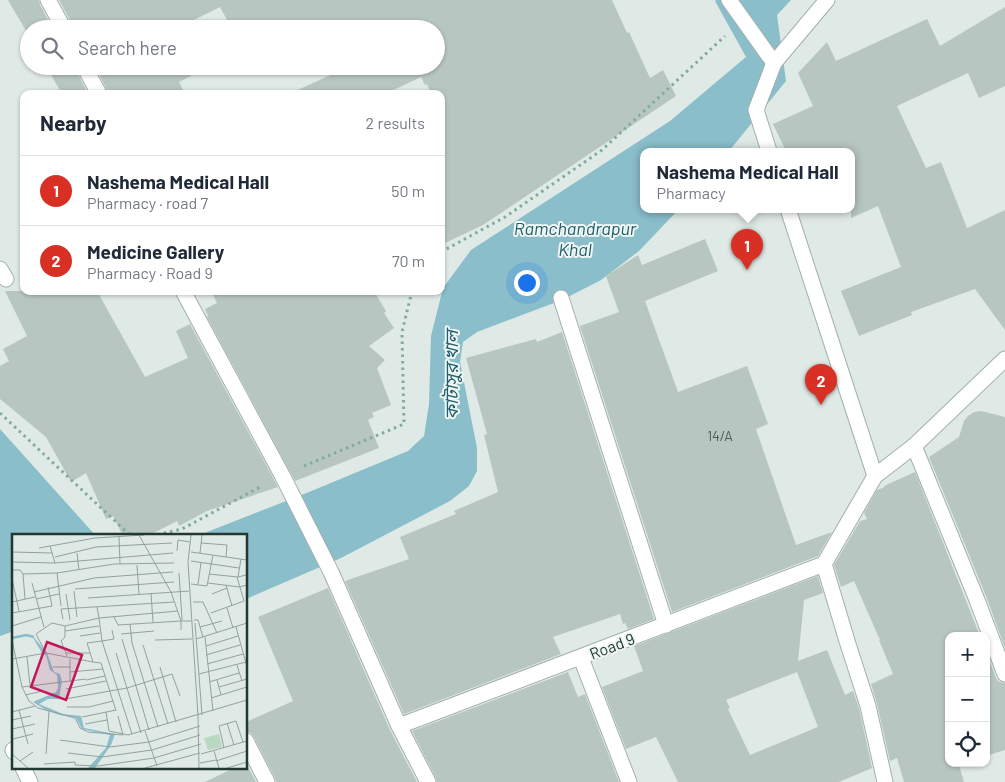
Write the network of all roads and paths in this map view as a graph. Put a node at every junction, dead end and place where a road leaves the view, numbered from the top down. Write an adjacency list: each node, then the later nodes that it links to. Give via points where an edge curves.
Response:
1 (48, 0): 4 (street)
2 (729, 0): 5 (street)
3 (827, 0): 6 (street)
4 (59, 20)
5 (742, 20): 6 (street); 11 (path, via 602,150 505,216)
6 (774, 63): 9 (street, via 756,110)
7 (89, 75): 8 (street)
8 (97, 90)
9 (769, 148)
10 (789, 213): 19 (street)
11 (445, 250)
12 (185, 295): 18 (street)
13 (411, 295): 18 (path, via 402,332 404,424)
14 (561, 298): 23 (street)
15 (1005, 359): 17 (street)
16 (0, 413): 20 (path)
17 (914, 446): 19 (street); 25 (street)
18 (282, 475): 21 (path, via 182,529); 26 (street, via 331,572)
19 (875, 476): 22 (street)
20 (128, 534)
21 (160, 534)
22 (824, 564): 23 (street, Road 9); 33 (street, via 868,706)
23 (666, 625): 24 (street, Road 9)
24 (581, 658): 26 (street, Road 9); 32 (street)
25 (1005, 674)
26 (399, 726): 31 (street)
27 (248, 745): 30 (street)
28 (24, 770): 29 (street)
29 (30, 782)
30 (267, 782)
31 (428, 782)
32 (629, 782)
33 (884, 782)

